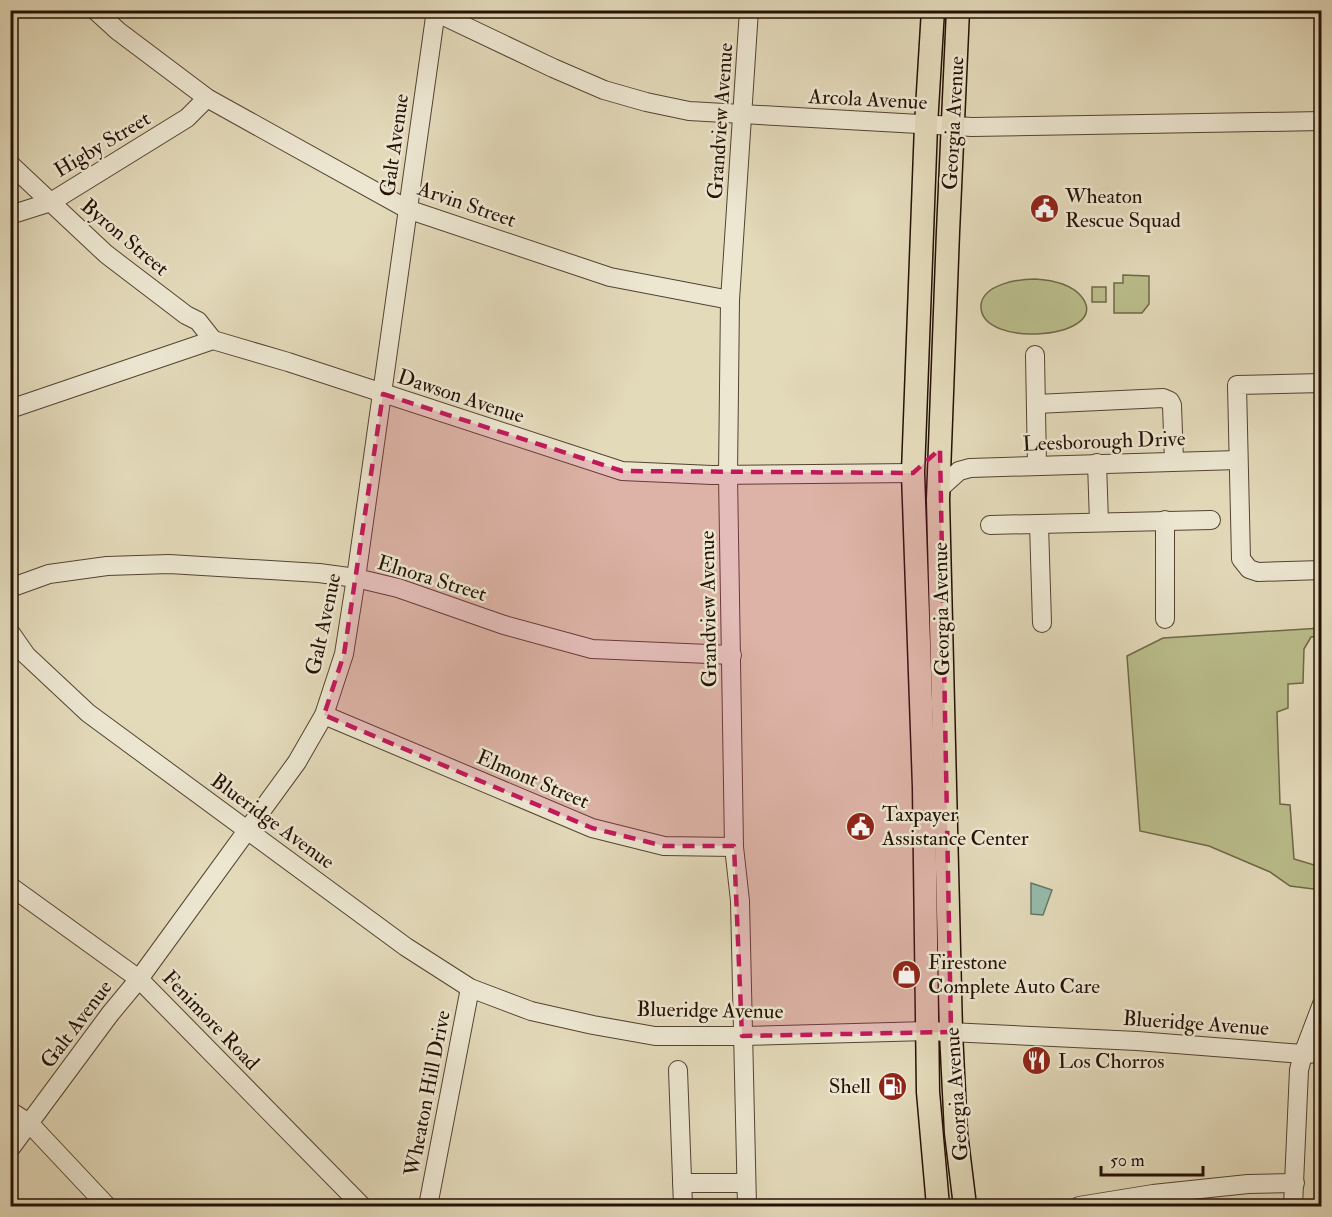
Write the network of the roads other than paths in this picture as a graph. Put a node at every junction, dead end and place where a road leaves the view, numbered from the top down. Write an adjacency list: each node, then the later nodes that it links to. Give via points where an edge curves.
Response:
1 (95, 10): 6 (street, Arvin Street)
2 (749, 10): 7 (street, Grandview Avenue)
3 (933, 10): 9 (main road, Georgia Avenue)
4 (958, 10): 10 (main road, Georgia Avenue)
5 (434, 11): 7 (street, Arcola Avenue, via 604,90 689,111); 13 (street, Galt Avenue)
6 (207, 98): 12 (street, Higby Street, via 188,118); 13 (street, Arvin Street)
7 (742, 115): 9 (street, Arcola Avenue); 15 (street, Grandview Avenue)
8 (1322, 121): 10 (street, Arcola Avenue)
9 (926, 125): 10 (street, Arcola Avenue); 28 (main road, Georgia Avenue)
10 (953, 126): 22 (main road, Georgia Avenue)
11 (10, 164): 12 (street, Byron Street)
12 (51, 202): 14 (street, Higby Street); 16 (street, Byron Street, via 106,254 198,321)
13 (407, 208): 15 (street, Arvin Street, via 610,277); 19 (street, Galt Avenue)
14 (10, 215)
15 (730, 300): 29 (street, Grandview Avenue)
16 (213, 340): 19 (street, Dawson Avenue); 21 (street)
17 (1035, 355): 20 (street)
18 (1322, 383): 23 (street, via 1237,385)
19 (383, 394): 29 (street, Dawson Avenue, via 622,471); 37 (street, Galt Avenue)
20 (1036, 404): 24 (street, via 1163,398 1172,405); 26 (street)
21 (10, 409)
22 (940, 448): 27 (street); 28 (main road); 30 (main road, Georgia Avenue)
23 (1238, 460): 24 (street, Leesborough Drive); 36 (street, via 1244,564 1258,573)
24 (1174, 461): 25 (street, Leesborough Drive)
25 (1097, 463): 26 (street, Leesborough Drive); 33 (street)
26 (1037, 466): 27 (street, Leesborough Drive)
27 (970, 468): 30 (street, via 959,471)
28 (913, 473): 29 (street, Dawson Avenue); 30 (main road); 50 (main road, Georgia Avenue)
29 (728, 475): 42 (street, Grandview Avenue)
30 (938, 499): 51 (main road, Georgia Avenue)
31 (1165, 520): 32 (street); 33 (street); 39 (street)
32 (1211, 520)
33 (1099, 522): 34 (street)
34 (1039, 524): 35 (street); 40 (street)
35 (990, 525)
36 (1322, 570)
37 (356, 578): 38 (street, Elnora Street, via 169,564 107,566 49,574); 42 (street, Elnora Street, via 592,649); 43 (street, Galt Avenue, via 344,654)
38 (10, 588)
39 (1165, 619)
40 (1042, 623)
41 (10, 633): 44 (street, Blueridge Avenue, via 26,655 88,713)
42 (732, 655): 45 (street, Grandview Avenue)
43 (324, 715): 44 (street, Galt Avenue, via 297,762); 45 (street, Elmont Street, via 592,828 664,846)
44 (248, 830): 47 (street, Galt Avenue); 48 (street, Blueridge Avenue, via 406,947)
45 (734, 846): 52 (street, Grandview Avenue, via 740,902)
46 (10, 886): 47 (street, Fenimore Road)
47 (139, 979): 57 (street, Galt Avenue); 63 (street, Fenimore Road)
48 (470, 988): 52 (street, Blueridge Avenue, via 531,1011 655,1036); 64 (street, Wheaton Hill Drive)
49 (1322, 1004): 54 (street)
50 (928, 1031): 51 (street, Blueridge Avenue); 52 (street, Blueridge Avenue); 67 (main road, Georgia Avenue, via 928,1092)
51 (951, 1032): 54 (street, Blueridge Avenue); 68 (main road, Georgia Avenue, via 956,1133)
52 (742, 1036): 60 (street, Grandview Avenue)
53 (1322, 1053): 54 (street, Blueridge Avenue)
54 (1303, 1054): 61 (street, via 1299,1070)
55 (678, 1070): 59 (street)
56 (10, 1111): 57 (street)
57 (29, 1124): 58 (street, Galt Avenue); 62 (street)
58 (10, 1149)
59 (682, 1183): 60 (street); 65 (street)
60 (746, 1183): 66 (street, Grandview Avenue)
61 (1295, 1183): 69 (street, via 1153,1194); 70 (street)
62 (107, 1206)
63 (362, 1206)
64 (428, 1206)
65 (682, 1206)
66 (747, 1206)
67 (938, 1206)
68 (965, 1206)
69 (1079, 1206)
70 (1293, 1206)

